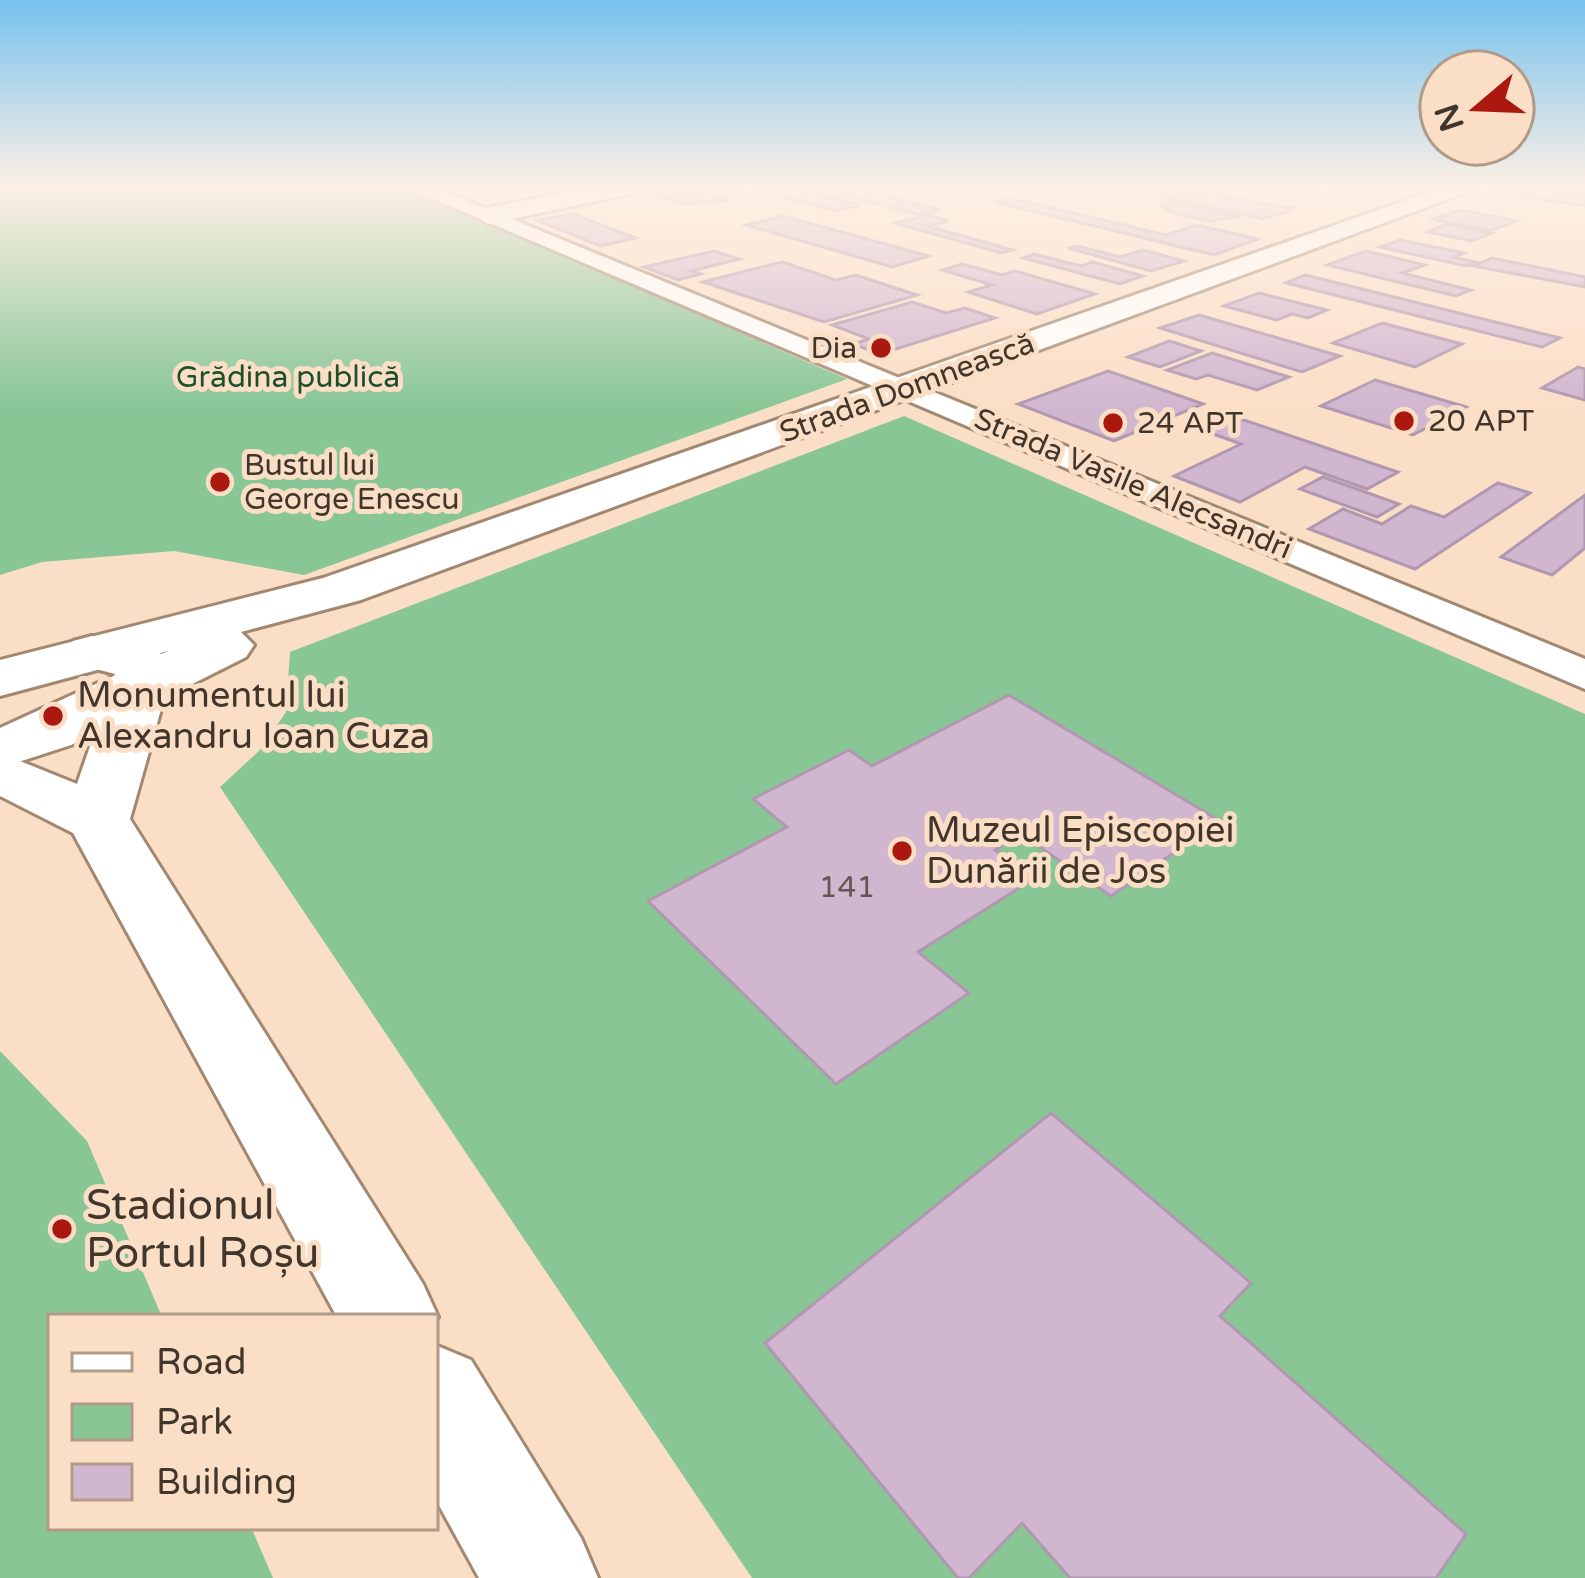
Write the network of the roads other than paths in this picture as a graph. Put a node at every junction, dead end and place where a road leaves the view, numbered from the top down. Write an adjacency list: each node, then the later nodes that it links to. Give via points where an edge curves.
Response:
1 (594, 260): 3 (street, Strada Vasile Alecsandri)
2 (1267, 260): 3 (main road, Strada Domnească)
3 (908, 389): 4 (main road, Strada Domnească); 5 (street, Strada Vasile Alecsandri)
4 (113, 672): 6 (main road, Strada Domnească); 7 (main road, Strada Domnească); 9 (street)
5 (1585, 675)
6 (0, 678)
7 (0, 749)
8 (0, 772): 9 (street)
9 (98, 819): 10 (street)
10 (387, 1314)
11 (438, 1401): 12 (street)
12 (541, 1578)

